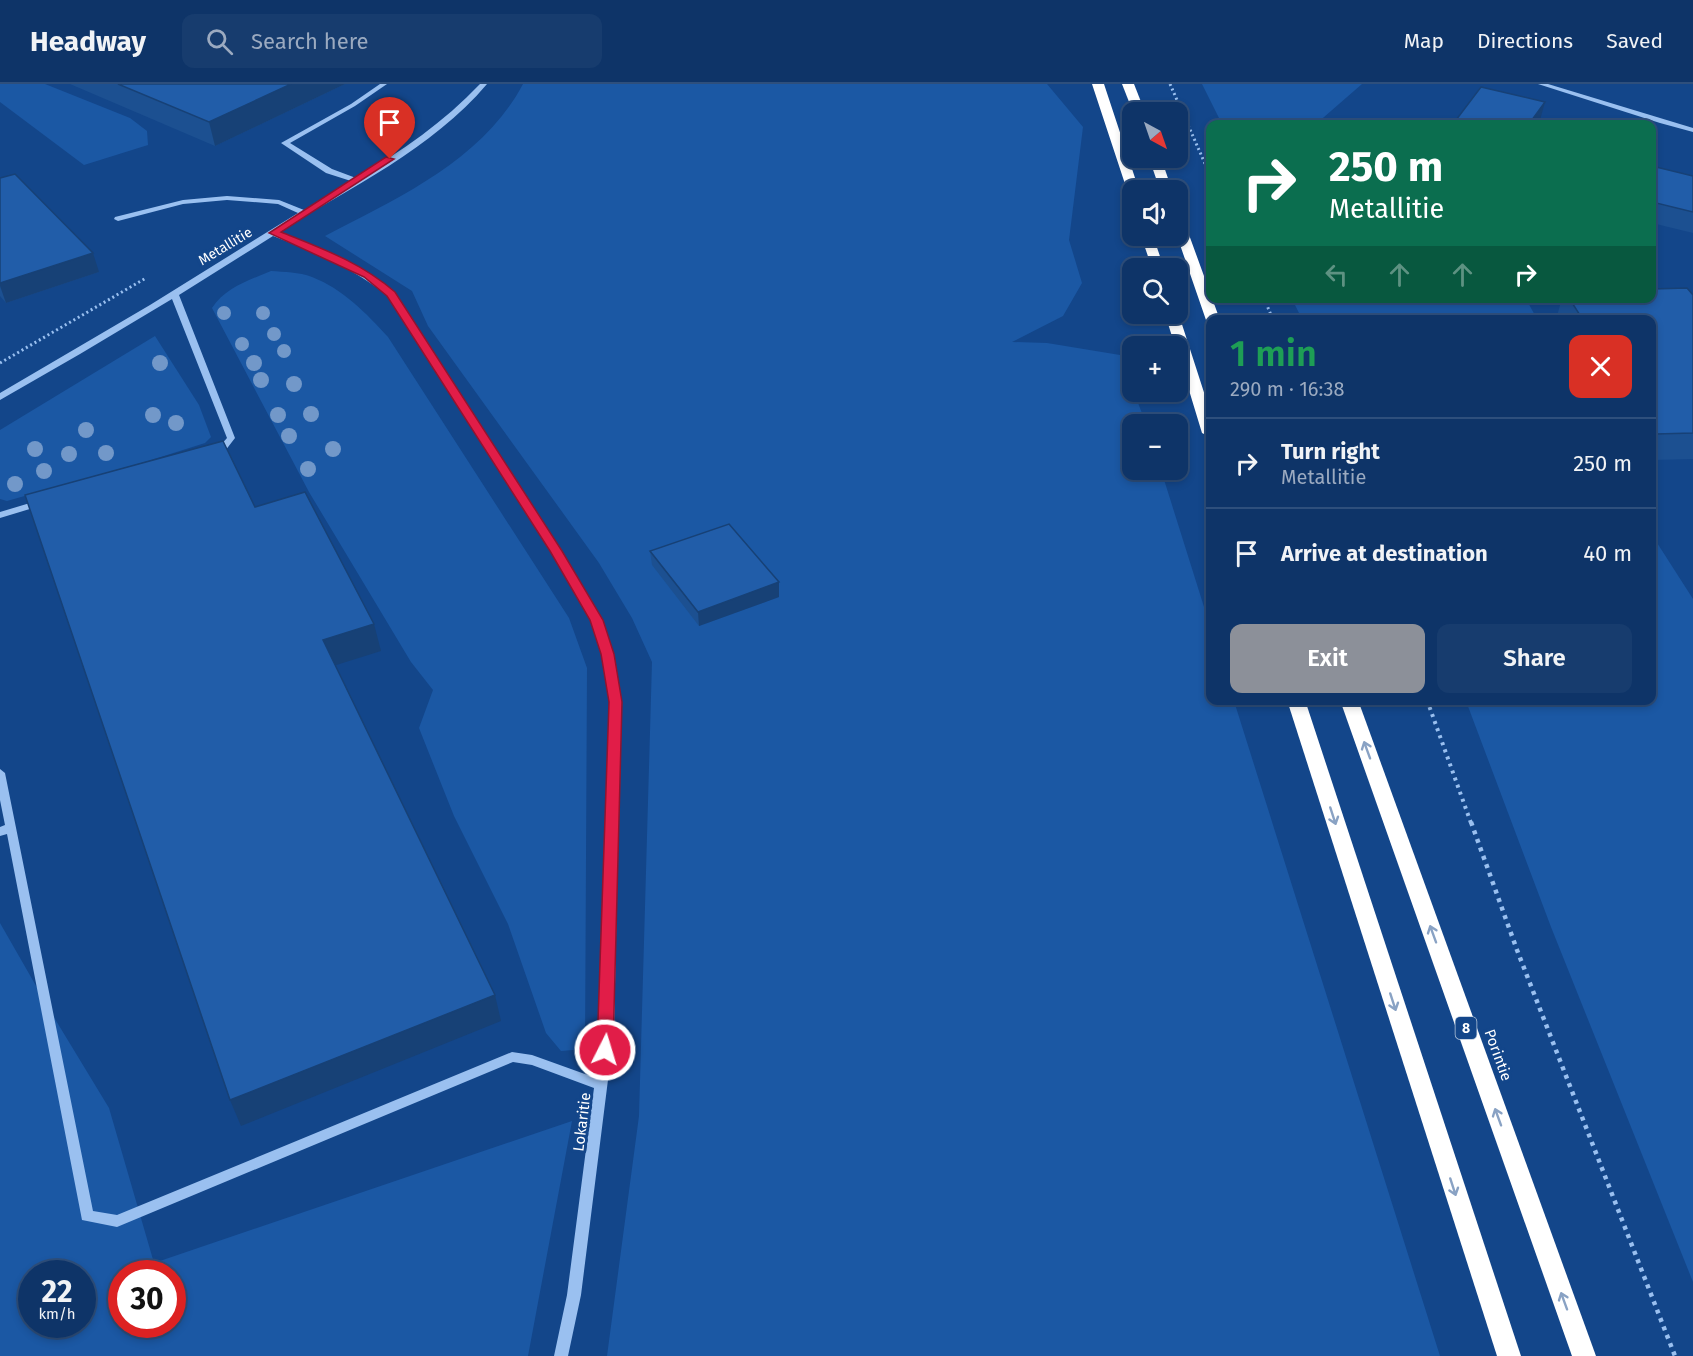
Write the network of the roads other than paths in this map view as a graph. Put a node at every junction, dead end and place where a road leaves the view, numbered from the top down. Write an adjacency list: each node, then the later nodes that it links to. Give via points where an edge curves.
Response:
1 (384, 84): 11 (street, via 285,143 329,171)
2 (484, 84): 11 (street, Metallitie, via 439,127)
3 (1098, 84): 10 (highway)
4 (1128, 84): 6 (highway)
5 (1541, 84): 7 (street)
6 (1134, 102)
7 (1656, 120)
8 (1656, 120): 9 (street)
9 (1693, 130)
10 (1130, 180)
11 (357, 181): 12 (street, Metallitie)
12 (304, 213): 13 (street, via 279,202 227,198 183,202); 14 (street, Metallitie)
13 (118, 219)
14 (273, 233): 16 (street, Metallitie); 28 (street, Lokaritie, via 368,274 391,294 596,620 616,702 608,1032)
15 (1187, 246): 17 (highway)
16 (174, 293): 19 (street, Metallitie); 21 (street, via 231,438 222,448)
17 (1206, 300)
18 (1175, 324): 20 (highway)
19 (0, 397)
20 (1206, 420)
21 (200, 455)
22 (44, 502): 23 (street)
23 (0, 515)
24 (1298, 705): 30 (highway, one-way to 30)
25 (1351, 705): 31 (highway, Porintie / 8, one-way to 25)
26 (0, 773): 27 (street)
27 (6, 829): 28 (street, via 87,1216 117,1221 512,1057 532,1060)
28 (601, 1085): 29 (street, Lokaritie, via 574,1295)
29 (561, 1356)
30 (1509, 1356)
31 (1584, 1356)

